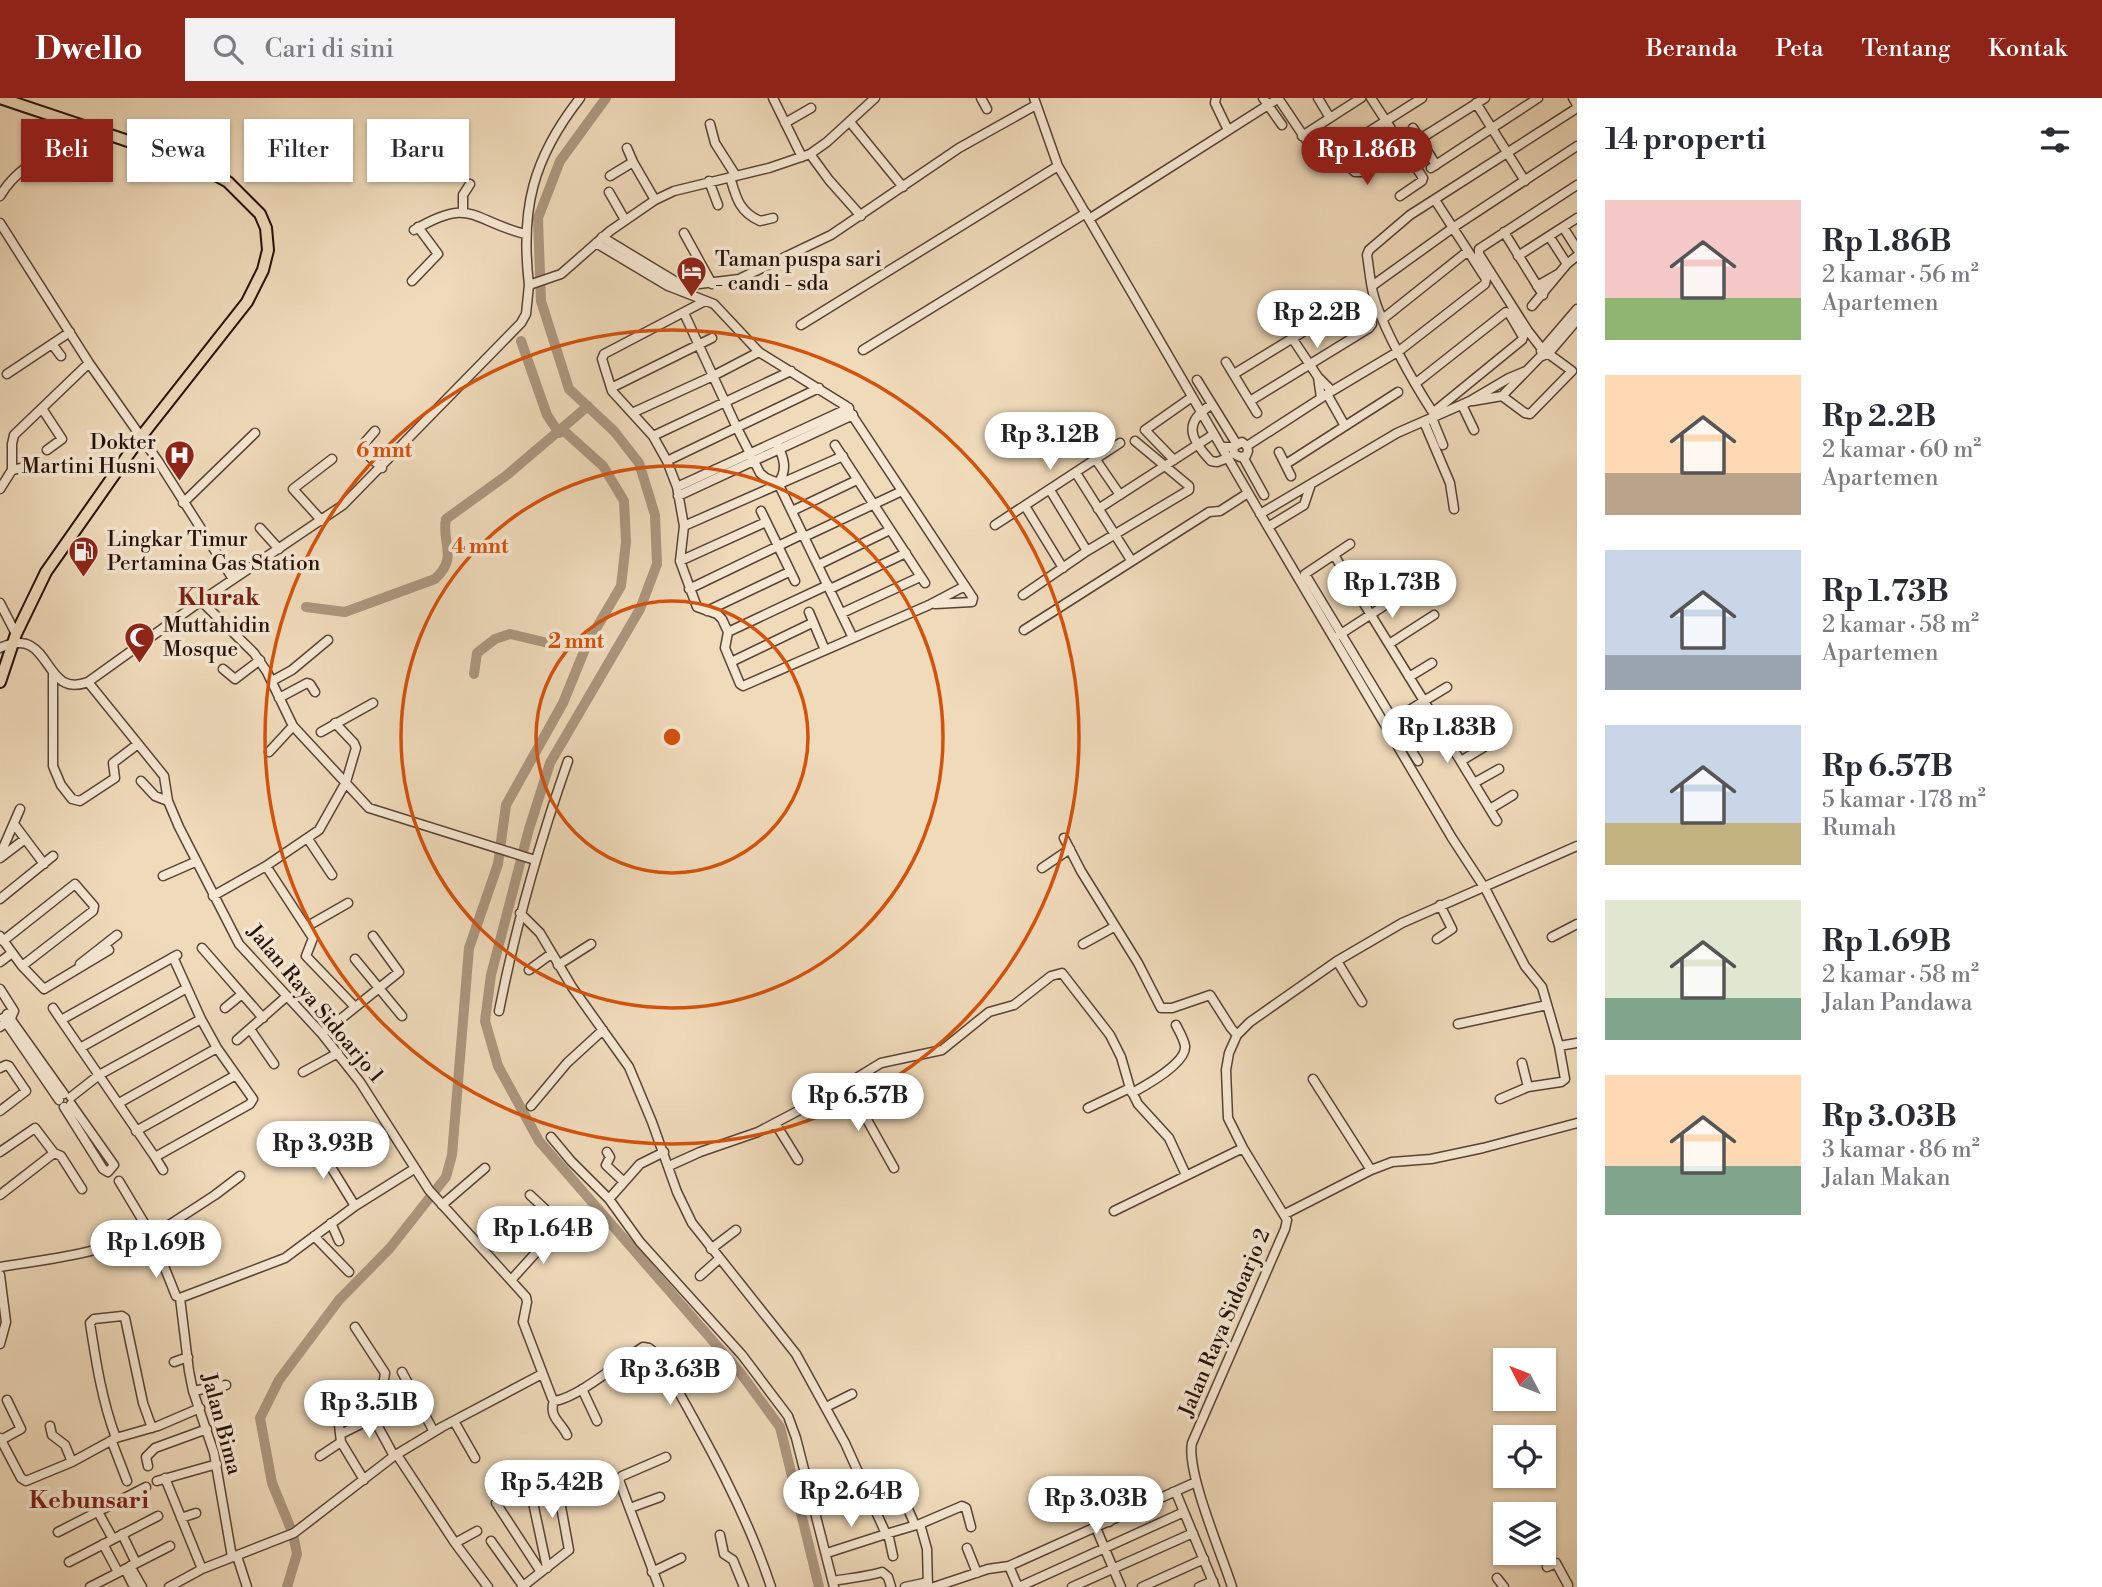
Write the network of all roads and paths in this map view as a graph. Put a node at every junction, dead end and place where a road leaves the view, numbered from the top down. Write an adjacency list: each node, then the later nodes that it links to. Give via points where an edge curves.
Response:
1 (0, 98): 130 (main road, via 219,176 254,205 267,228 267,260 253,292)
2 (580, 98): 65 (street, via 558,126 541,161)
3 (773, 98): 24 (street)
4 (875, 98): 23 (street)
5 (981, 98): 20 (street)
6 (1216, 98): 29 (street, via 1214,103)
7 (1318, 98): 21 (street)
8 (1361, 98): 21 (street)
9 (1371, 98): 22 (street)
10 (1422, 98): 15 (street)
11 (1485, 98): 17 (street)
12 (1538, 98): 28 (street)
13 (1573, 98): 18 (street)
14 (1273, 100): 26 (street); 29 (street); 30 (street)
15 (1411, 101): 22 (street)
16 (1035, 102): 39 (street); 47 (street)
17 (1476, 103): 28 (street); 31 (street)
18 (1577, 106): 35 (street)
19 (811, 108): 24 (street)
20 (987, 109)
21 (1330, 118): 30 (street)
22 (1386, 121): 34 (street); 36 (street)
23 (850, 122): 37 (street); 47 (street)
24 (785, 123): 37 (street)
25 (709, 124): 42 (street)
26 (1282, 125)
27 (1413, 128): 31 (street)
28 (1492, 128): 31 (street, via 1434,166); 35 (street)
29 (1228, 130): 56 (street)
30 (1302, 136): 36 (street, via 1321,162)
31 (1420, 139)
32 (1577, 146): 44 (street)
33 (627, 148): 38 (street)
34 (1404, 150): 36 (street, via 1359,173); 50 (street, via 1423,179)
35 (1508, 153): 44 (street); 52 (street)
36 (1336, 154)
37 (806, 155): 42 (street); 55 (street)
38 (633, 162): 41 (street); 51 (street)
39 (1058, 166): 56 (street); 86 (street)
40 (21, 172): 49 (street)
41 (610, 176)
42 (733, 176): 43 (street); 57 (street, via 744,212 760,222)
43 (709, 181): 51 (street); 53 (street)
44 (1525, 181): 61 (street)
45 (470, 184): 54 (street, via 463,195)
46 (1577, 185): 63 (street)
47 (904, 187): 55 (street)
48 (609, 192): 59 (street)
49 (0, 196)
50 (1400, 196)
51 (656, 200): 59 (street)
52 (1435, 200): 61 (street); 76 (street, via 1369,250)
53 (718, 205)
54 (466, 212): 65 (street); 73 (street, via 440,215 416,229 438,254)
55 (861, 216): 75 (street, via 753,273)
56 (1088, 216): 92 (street); 112 (street)
57 (773, 218)
58 (1577, 218): 62 (street)
59 (625, 220): 67 (street)
60 (0, 223): 87 (street)
61 (1454, 227): 68 (street); 76 (street)
62 (1563, 227): 66 (street); 70 (street)
63 (1504, 232): 69 (street); 95 (street, via 1480,247 1479,254)
64 (684, 233): 75 (street)
65 (525, 234): 74 (street)
66 (1549, 236): 69 (street); 70 (street)
67 (599, 240): 74 (street, via 567,270); 78 (street)
68 (1468, 251): 84 (street); 94 (street, via 1487,282)
69 (1518, 256): 77 (street)
70 (1574, 257): 71 (street); 72 (street)
71 (1577, 271)
72 (1560, 273): 77 (street); 79 (street)
73 (412, 281)
74 (534, 284): 152 (street, via 523,321)
75 (712, 284): 78 (street)
76 (1372, 286): 84 (street)
77 (1537, 286): 79 (street)
78 (689, 293): 80 (street)
79 (1543, 295): 81 (street)
80 (705, 301): 83 (street); 93 (street, via 717,306)
81 (1532, 306)
82 (1577, 309): 95 (street)
83 (684, 313): 91 (street); 107 (street, via 603,355)
84 (1384, 318): 94 (street)
85 (1577, 320): 95 (street)
86 (800, 325)
87 (70, 332): 90 (street); 97 (street)
88 (712, 338): 91 (street)
89 (1292, 338): 99 (street); 99 (street, via 1362,298 1371,326); 103 (street)
90 (52, 344): 96 (street); 102 (street)
91 (699, 345): 104 (street); 107 (street)
92 (863, 351)
93 (759, 352): 100 (street); 104 (street)
94 (1395, 353): 106 (street); 110 (street)
95 (1544, 353): 101 (street); 111 (street, via 1572,373 1530,414)
96 (61, 356)
97 (87, 360): 117 (street); 130 (street)
98 (1226, 362): 103 (street)
99 (1309, 364): 110 (street); 114 (street)
100 (791, 371): 108 (street); 113 (street)
101 (1526, 371): 111 (street); 115 (street)
102 (7, 374)
103 (1234, 374): 114 (street)
104 (713, 376): 113 (street); 120 (street)
105 (1197, 380): 116 (street)
106 (1416, 383): 106 (street, via 1435,411 1523,337 1506,312)
107 (611, 388): 120 (street)
108 (819, 388): 119 (street); 124 (street)
109 (1398, 392): 123 (street)
110 (1326, 394): 123 (street); 138 (street)
111 (1502, 396): 115 (street)
112 (1192, 397): 118 (street); 149 (street, via 1145,430)
113 (725, 401): 124 (street); 129 (street)
114 (1250, 401): 121 (street)
115 (1466, 403): 122 (street); 125 (street)
116 (1211, 405): 118 (street); 136 (street)
117 (43, 410): 140 (street, via 62,439); 153 (street, via 15,435)
118 (1201, 411): 128 (street); 134 (street, via 1191,427)
119 (851, 412): 133 (street); 161 (street)
120 (632, 413): 129 (street)
121 (1257, 413)
122 (1428, 420): 137 (street); 158 (street); 170 (street)
123 (1345, 426): 150 (street)
124 (737, 428): 143 (street); 147 (street)
125 (1474, 430)
126 (375, 431): 152 (street, via 360,448)
127 (255, 433): 166 (street)
128 (1214, 433): 134 (street); 139 (street)
129 (653, 436): 147 (street)
130 (140, 438): 166 (street); 216 (main road, via 46,572)
131 (1135, 441): 149 (street)
132 (1120, 443): 146 (street)
133 (778, 444): 143 (street); 157 (street, via 785,464)
134 (1197, 444): 148 (street, via 1211,461); 149 (street)
135 (835, 445): 142 (street)
136 (1235, 445): 138 (street, via 1242,442); 139 (street); 144 (street, via 1234,454)
137 (1443, 445)
138 (1247, 446): 144 (street, via 1248,453)
139 (1222, 447): 148 (street)
140 (47, 450)
141 (1279, 452): 150 (street)
142 (843, 456): 156 (street); 157 (street)
143 (752, 457): 157 (street, via 763,476); 162 (street)
144 (1242, 457): 148 (street); 165 (street)
145 (332, 459): 174 (street, via 293,490)
146 (1096, 460): 154 (street); 164 (street)
147 (667, 461): 162 (street)
148 (1230, 462): 163 (street)
149 (1169, 463): 164 (street); 181 (street, via 1189,489)
150 (1286, 464): 155 (street)
151 (26, 467): 153 (street)
152 (382, 468): 174 (street)
153 (12, 470): 159 (street)
154 (1076, 473): 160 (street); 169 (street)
155 (1291, 476)
156 (857, 480): 167 (street); 172 (street)
157 (778, 484): 172 (street); 177 (street)
158 (1311, 484): 173 (street); 178 (street, via 1304,505)
159 (0, 489)
160 (1050, 490): 168 (street); 186 (street)
161 (902, 491): 167 (street); 199 (street)
162 (677, 492): 177 (street)
163 (1248, 493): 173 (street); 189 (street)
164 (1120, 495): 169 (street)
165 (1264, 495)
166 (183, 503): 196 (street)
167 (875, 505): 180 (street); 182 (street)
168 (1025, 506): 176 (street); 192 (street)
169 (1098, 509): 181 (street)
170 (1454, 509)
171 (761, 511): 175 (street)
172 (792, 511): 182 (street)
173 (1260, 514): 178 (street)
174 (322, 521): 185 (street)
175 (766, 522): 184 (street); 190 (street)
176 (995, 525)
177 (684, 526): 190 (street)
178 (1268, 527): 195 (street)
179 (260, 528): 185 (street)
180 (890, 530): 187 (street); 191 (street)
181 (1114, 535): 186 (street); 189 (street)
182 (804, 536): 184 (street); 191 (street)
183 (1350, 544): 188 (street)
184 (778, 546): 194 (street); 201 (street)
185 (279, 549): 196 (street)
186 (1087, 551): 192 (street)
187 (906, 553): 200 (street); 209 (street, via 923,580)
188 (1334, 555): 195 (street); 198 (street)
189 (1131, 560): 213 (street)
190 (680, 561): 201 (street)
191 (818, 565): 200 (street)
192 (1063, 568): 203 (street)
193 (1373, 570): 198 (street)
194 (789, 572): 197 (street); 207 (street)
195 (1301, 576): 215 (street)
196 (233, 579): 204 (street)
197 (795, 582)
198 (1352, 584): 210 (street)
199 (965, 586): 206 (street); 206 (street, via 972,602)
200 (829, 587): 209 (street); 214 (street)
201 (689, 589): 207 (street, via 697,607)
202 (1408, 591): 210 (street)
203 (1023, 594)
204 (201, 601): 222 (street); 230 (street)
205 (0, 603): 216 (street)
206 (929, 605): 217 (street)
207 (708, 611): 214 (street, via 720,616)
208 (809, 612): 212 (street)
209 (842, 613): 217 (street)
210 (1371, 615): 215 (street); 219 (street)
211 (1434, 615): 219 (street)
212 (813, 623): 221 (street); 223 (street)
213 (1024, 630)
214 (728, 632): 223 (street, via 724,648)
215 (1337, 636): 237 (street); 273 (street)
216 (15, 637): 220 (street); 226 (street, via 36,649); 229 (main road)
217 (853, 638): 221 (street)
218 (328, 640): 228 (street)
219 (1389, 644): 227 (street)
220 (0, 648)
221 (825, 650): 223 (street, via 743,686)
222 (260, 660): 225 (street, via 235,679); 228 (street)
223 (731, 662)
224 (1432, 663): 227 (street)
225 (223, 668)
226 (53, 673): 230 (street, via 68,684); 242 (street, via 53,766 72,800 80,801 115,778 113,763)
227 (1409, 677): 234 (street)
228 (272, 681): 233 (street)
229 (0, 682)
230 (88, 682): 242 (street, Jalan Raya Sidoarjo 1)
231 (1447, 687): 234 (street)
232 (315, 692): 233 (street, via 307,683)
233 (279, 698): 239 (street)
234 (1424, 701): 237 (street); 241 (street)
235 (373, 703): 238 (street)
236 (1468, 719): 241 (street)
237 (1394, 720): 246 (street)
238 (335, 723): 240 (street); 250 (street, via 356,746)
239 (293, 726): 244 (street); 250 (street)
240 (321, 732)
241 (1444, 732): 247 (street)
242 (138, 744): 253 (street, Jalan Raya Sidoarjo 1, via 164,776)
243 (1483, 747): 247 (street)
244 (269, 752)
245 (568, 761): 265 (street)
246 (1418, 761)
247 (1461, 761): 251 (street)
248 (1499, 769): 251 (street)
249 (141, 781): 253 (street, via 155,796)
250 (346, 782): 260 (street, via 323,824); 265 (street, via 374,811)
251 (1474, 783): 255 (street)
252 (1513, 795): 255 (street)
253 (168, 801): 267 (street, Jalan Raya Sidoarjo 1)
254 (20, 809): 257 (street)
255 (1490, 809): 256 (street)
256 (1497, 821)
257 (14, 824): 259 (street); 263 (street)
258 (1064, 838): 262 (street)
259 (25, 839): 263 (street); 268 (street)
260 (308, 839): 269 (street); 271 (street)
261 (1574, 847): 266 (street); 273 (street)
262 (1070, 849): 270 (street); 281 (street)
263 (0, 856)
264 (53, 856): 268 (street)
265 (533, 859): 278 (street)
266 (1577, 859)
267 (195, 862): 272 (street); 274 (street, Jalan Raya Sidoarjo 1)
268 (44, 864): 275 (street)
269 (266, 866): 274 (street); 280 (street)
270 (1042, 868)
271 (331, 875)
272 (163, 876)
273 (1482, 886): 277 (street); 307 (street, via 1525,966 1542,987)
274 (213, 896): 304 (street, Jalan Raya Sidoarjo 1, via 239,944)
275 (0, 899)
276 (348, 903): 280 (street)
277 (1440, 905): 285 (street, via 1452,929); 295 (street)
278 (520, 914): 292 (street, via 540,933); 311 (street)
279 (1577, 924): 284 (street)
280 (306, 927): 308 (street, via 314,940 306,956)
281 (1114, 927): 288 (street); 321 (street, via 1161,1008 1209,995)
282 (117, 935): 289 (street)
283 (373, 936): 301 (street, via 399,970)
284 (1552, 937)
285 (1437, 939)
286 (6, 944): 291 (street); 296 (street); 298 (street); 298 (street, via 75,884 94,906)
287 (591, 944): 297 (street)
288 (1083, 944)
289 (107, 947): 293 (street); 298 (street, via 44,989)
290 (202, 948): 303 (street)
291 (0, 954)
292 (551, 954): 297 (street); 299 (street)
293 (115, 959)
294 (355, 959): 301 (street)
295 (1338, 961): 306 (street); 321 (street)
296 (0, 962)
297 (558, 965): 320 (street)
298 (22, 966)
299 (529, 970)
300 (187, 988): 314 (street); 316 (street, via 175,956); 326 (street)
301 (379, 988): 308 (street); 312 (street)
302 (0, 989): 315 (street, via 13,1007)
303 (242, 995): 309 (street); 313 (street)
304 (287, 996): 313 (street); 322 (street, Jalan Raya Sidoarjo 1)
305 (0, 998): 315 (street, via 7,1008)
306 (1362, 1002)
307 (1547, 1005): 317 (street); 325 (street)
308 (355, 1007): 322 (street)
309 (225, 1008)
310 (53, 1009): 316 (street)
311 (499, 1011)
312 (402, 1016)
313 (263, 1018): 319 (street)
314 (201, 1019): 327 (street); 333 (street)
315 (5, 1020): 340 (street)
316 (61, 1020): 326 (street)
317 (1458, 1024)
318 (1176, 1025): 338 (street, via 1184,1053 1167,1072)
319 (250, 1029): 323 (street); 330 (street)
320 (603, 1030): 342 (street); 353 (street, via 629,1067)
321 (1234, 1032): 350 (street, Jalan Raya Sidoarjo 2, via 1225,1082 1228,1118)
322 (322, 1034): 328 (street, Jalan Raya Sidoarjo 1)
323 (237, 1040)
324 (1577, 1043): 325 (street)
325 (1559, 1046): 337 (street, via 1564,1081)
326 (80, 1048): 333 (street)
327 (217, 1048): 334 (street); 341 (street)
328 (338, 1053): 332 (street); 362 (street, Jalan Raya Sidoarjo 1)
329 (1522, 1063): 337 (street)
330 (274, 1064)
331 (0, 1069): 344 (street, via 9,1066 26,1091)
332 (303, 1072)
333 (99, 1075): 340 (street); 341 (street)
334 (236, 1075): 347 (street); 356 (street, via 253,1099 251,1103)
335 (1313, 1079): 364 (street)
336 (847, 1084): 338 (street, via 881,1063 942,1049 989,1012 1014,1005 1051,976 1062,973 1110,1035); 345 (street); 361 (street)
337 (1528, 1087): 339 (street)
338 (1131, 1091): 343 (street); 365 (street, via 1141,1109 1170,1139)
339 (1500, 1099)
340 (66, 1100): 355 (street); 357 (street)
341 (119, 1103): 347 (street)
342 (531, 1106)
343 (1088, 1108)
344 (0, 1111)
345 (775, 1123): 358 (street); 359 (street)
346 (1577, 1123): 364 (street)
347 (136, 1131): 356 (street)
348 (551, 1137): 372 (street)
349 (315, 1141): 374 (street)
350 (1239, 1150): 365 (street); 376 (street, Jalan Raya Sidoarjo 2)
351 (0, 1152): 354 (street, via 36,1128)
352 (607, 1152): 368 (street, via 606,1166)
353 (664, 1152): 359 (street); 368 (street, via 641,1163)
354 (54, 1153): 369 (street, via 61,1156); 370 (street)
355 (105, 1153): 357 (street); 357 (street, via 114,1165 109,1172)
356 (155, 1157): 363 (street)
357 (97, 1158)
358 (799, 1160)
359 (669, 1166): 384 (street, via 683,1207)
360 (485, 1168): 373 (street)
361 (894, 1168)
362 (414, 1169): 373 (street, Jalan Raya Sidoarjo 1); 374 (street)
363 (163, 1170)
364 (1371, 1170): 376 (street)
365 (1186, 1175): 375 (street)
366 (240, 1176): 380 (street)
367 (119, 1181): 380 (street, Jalan Bima)
368 (624, 1182): 372 (street)
369 (82, 1189)
370 (0, 1194)
371 (530, 1195): 383 (street, via 560,1223)
372 (609, 1199): 458 (street, via 788,1416)
373 (439, 1201): 390 (street, Jalan Raya Sidoarjo 1)
374 (355, 1206): 377 (street)
375 (1114, 1211)
376 (1285, 1214): 429 (street, Jalan Raya Sidoarjo 2, via 1285,1229 1192,1443)
377 (331, 1223): 381 (street); 382 (street)
378 (520, 1224): 383 (street)
379 (736, 1230): 384 (street)
380 (151, 1234): 386 (street, via 145,1232 108,1248); 391 (street, Jalan Bima)
381 (314, 1236): 387 (street); 391 (street, via 277,1262)
382 (339, 1241)
383 (542, 1245): 390 (street)
384 (711, 1249): 385 (street)
385 (719, 1259): 389 (street); 404 (street, via 796,1354)
386 (0, 1267)
387 (349, 1272)
388 (0, 1275): 393 (street, via 6,1322)
389 (700, 1276)
390 (512, 1279): 397 (street, Jalan Raya Sidoarjo 1, via 527,1299 523,1322)
391 (180, 1298): 394 (street, Jalan Bima)
392 (355, 1327): 417 (street, via 385,1373 382,1392 369,1410)
393 (0, 1343)
394 (188, 1357): 395 (street); 400 (street, Jalan Bima)
395 (174, 1362)
396 (402, 1372): 409 (street)
397 (541, 1374): 403 (street); 409 (street)
398 (226, 1385): 400 (street)
399 (582, 1389): 403 (street); 406 (street); 487 (street, via 643,1347 658,1355 709,1446)
400 (193, 1391): 405 (street, Jalan Bima)
401 (852, 1394): 404 (street)
402 (7, 1400): 414 (street, via 21,1430)
403 (554, 1401): 413 (street, via 558,1424)
404 (826, 1407): 447 (street)
405 (200, 1408): 410 (street); 411 (street, Jalan Bima)
406 (597, 1421)
407 (363, 1423): 412 (street)
408 (50, 1426): 421 (street)
409 (444, 1426): 417 (street); 420 (street)
410 (155, 1427): 415 (street); 415 (street, via 142,1403 125,1318 94,1319 90,1323); 416 (street)
411 (207, 1429): 416 (street); 422 (street, Jalan Bima)
412 (340, 1434): 418 (street); 426 (street)
413 (567, 1435)
414 (1, 1439): 421 (street, via 26,1481)
415 (114, 1440): 421 (street); 427 (street)
416 (165, 1444): 423 (street, via 147,1455)
417 (395, 1456): 426 (street); 453 (street)
418 (320, 1457)
419 (666, 1457): 435 (street, via 621,1477)
420 (475, 1458)
421 (72, 1462)
422 (217, 1464): 440 (street, via 161,1480); 459 (street, Jalan Bima)
423 (148, 1466)
424 (555, 1474): 469 (street, via 569,1550)
425 (528, 1479): 469 (street)
426 (364, 1480): 459 (street, via 291,1534)
427 (127, 1481)
428 (897, 1484): 442 (street)
429 (1192, 1484): 432 (street); 495 (street, Jalan Raya Sidoarjo 2)
430 (146, 1487): 436 (street)
431 (1106, 1489): 441 (street)
432 (1173, 1492): 437 (street); 441 (street)
433 (660, 1497): 435 (street)
434 (496, 1503): 469 (street)
435 (630, 1508): 470 (street)
436 (98, 1512): 446 (street); 451 (street)
437 (1184, 1512): 448 (street); 457 (street)
438 (196, 1513): 440 (street)
439 (158, 1516): 449 (street)
440 (181, 1518): 467 (street)
441 (1108, 1522): 444 (street)
442 (917, 1524): 443 (street, via 962,1506); 447 (street); 475 (street, via 927,1549)
443 (971, 1527)
444 (1096, 1528): 457 (street); 464 (street)
445 (477, 1531): 453 (street)
446 (58, 1532)
447 (887, 1533): 458 (street); 460 (street)
448 (1193, 1533): 462 (street); 468 (street)
449 (122, 1534): 451 (street); 465 (street)
450 (720, 1535): 486 (street, via 724,1554 733,1560)
451 (113, 1539): 454 (street)
452 (491, 1541): 484 (street)
453 (455, 1543): 483 (street)
454 (103, 1544): 463 (street); 465 (street)
455 (170, 1546): 465 (street)
456 (967, 1548): 471 (street)
457 (1105, 1548): 468 (street); 490 (street)
458 (827, 1553): 473 (street)
459 (235, 1556): 467 (street); 482 (street, Jalan Bima)
460 (893, 1556)
461 (681, 1558): 470 (street)
462 (1203, 1559): 474 (street); 476 (street)
463 (69, 1562)
464 (1009, 1566): 471 (street); 490 (street)
465 (127, 1567): 478 (street); 479 (street); 480 (street)
466 (1547, 1567): 477 (street, via 1556,1563)
467 (202, 1569): 481 (street)
468 (1113, 1569): 491 (street); 492 (street)
469 (544, 1570): 484 (street)
470 (652, 1572): 485 (street)
471 (977, 1573): 475 (street)
472 (1497, 1578): 496 (street)
473 (834, 1584): 488 (street, via 882,1572)
474 (1214, 1584): 494 (street)
475 (930, 1585): 489 (street)
476 (1152, 1585): 493 (street)
477 (1570, 1585)
478 (90, 1587)
479 (134, 1587)
480 (142, 1587)
481 (169, 1587)
482 (247, 1587)
483 (488, 1587)
484 (523, 1587)
485 (659, 1587)
486 (744, 1587)
487 (771, 1587)
488 (891, 1587)
489 (905, 1587)
490 (1019, 1587)
491 (1072, 1587)
492 (1121, 1587)
493 (1142, 1587)
494 (1199, 1587)
495 (1232, 1587)
496 (1504, 1587)

